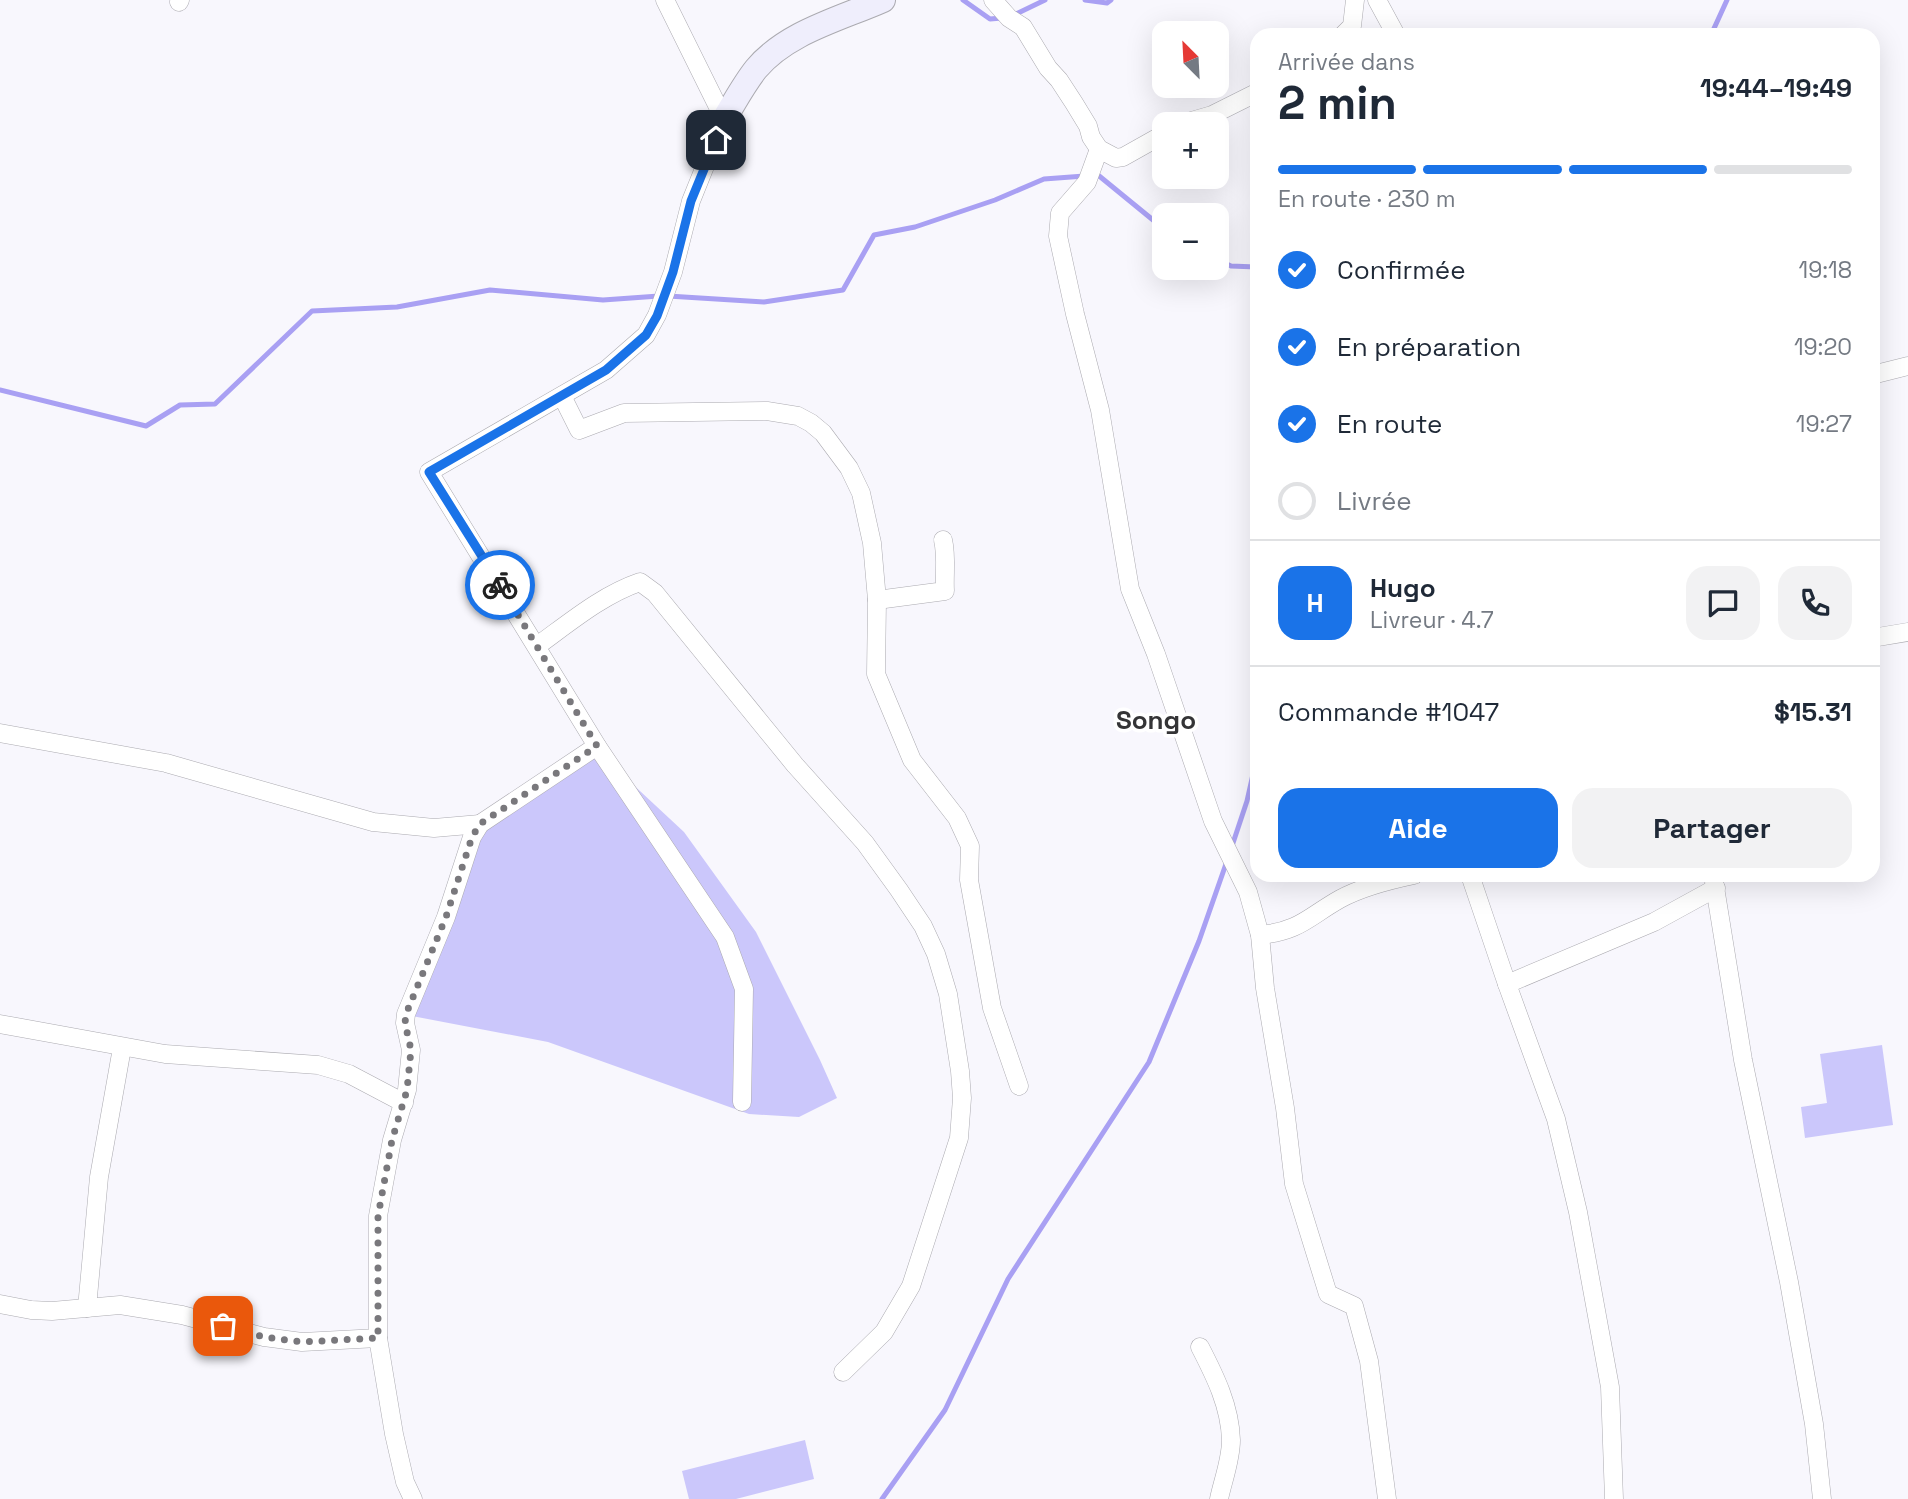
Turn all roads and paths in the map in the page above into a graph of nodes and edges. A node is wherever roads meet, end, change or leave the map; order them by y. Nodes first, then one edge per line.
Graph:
1 (665, 0) edge
2 (883, 0) edge
3 (993, 0) edge
4 (1355, 0) edge
5 (1377, 0) edge
6 (1350, 28) edge
7 (1392, 28) edge
8 (1250, 96) edge
9 (1218, 112) edge
10 (724, 119) junction
11 (1152, 141) edge
12 (1097, 155) junction
13 (1908, 366) edge
14 (1880, 373) edge
15 (562, 396) junction
16 (943, 540) dead end
17 (877, 600) junction
18 (1908, 632) edge
19 (1880, 637) edge
20 (537, 646) junction
21 (0, 733) edge
22 (597, 746) junction
23 (480, 824) junction
24 (1388, 882) edge
25 (1472, 882) edge
26 (1714, 882) edge
27 (1715, 882) edge
28 (1260, 935) junction
29 (1507, 984) junction
30 (1, 1028) edge
31 (122, 1048) junction
32 (1018, 1086) dead end
33 (743, 1102) dead end
34 (404, 1103) junction
35 (0, 1304) edge
36 (87, 1308) junction
37 (378, 1338) junction
38 (1200, 1347) dead end
39 (843, 1371) dead end
40 (413, 1499) edge
41 (1219, 1499) edge
42 (1387, 1499) edge
43 (1614, 1499) edge
44 (1822, 1499) edge

1 - 10 street
2 - 10 street
3 - 12 street
4 - 6 street
5 - 7 street
8 - 9 street
10 - 15 street
11 - 12 street
12 - 28 street
13 - 14 street
15 - 17 street
15 - 20 street
16 - 17 street
17 - 32 street
18 - 19 street
20 - 22 street
20 - 39 street
21 - 23 street
22 - 23 street
22 - 33 street
23 - 34 street
24 - 28 street
25 - 29 street
26 - 29 street
27 - 44 street
28 - 42 street
29 - 43 street
30 - 31 street
31 - 34 street
31 - 36 street
34 - 37 street
35 - 36 street
36 - 37 street
37 - 40 street
38 - 41 street

